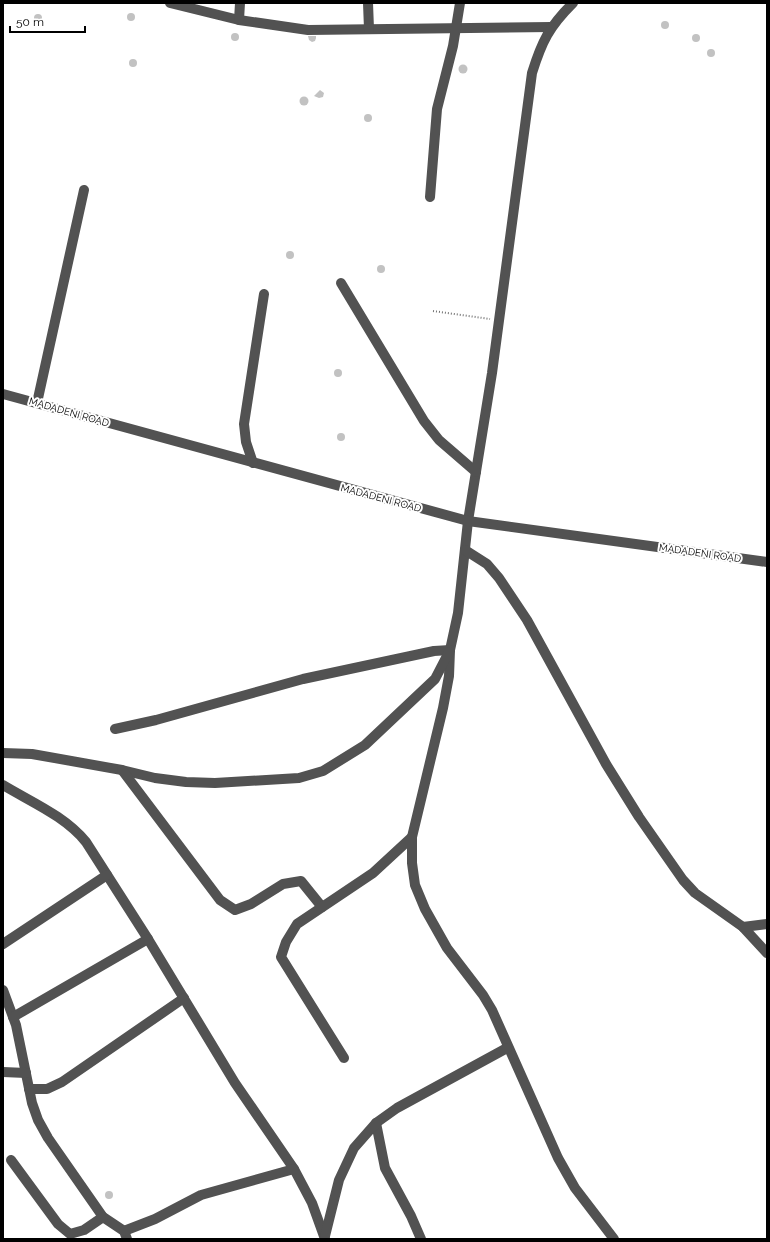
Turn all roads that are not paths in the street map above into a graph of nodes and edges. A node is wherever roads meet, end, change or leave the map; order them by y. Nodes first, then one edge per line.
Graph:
1 (170, 3) edge
2 (240, 3) edge
3 (368, 3) edge
4 (460, 3) edge
5 (573, 3) edge
6 (240, 20) junction
7 (456, 27) junction
8 (551, 27) junction
9 (369, 29) junction
10 (84, 190) dead end
11 (430, 197) dead end
12 (341, 283) dead end
13 (264, 294) dead end
14 (3, 394) edge
15 (37, 403) junction
16 (253, 463) junction
17 (476, 472) junction
18 (468, 521) junction
19 (465, 550) junction
20 (767, 562) edge
21 (450, 650) junction
22 (115, 729) dead end
23 (3, 753) edge
24 (122, 770) junction
25 (3, 785) edge
26 (412, 837) junction
27 (108, 875) junction
28 (322, 907) junction
29 (767, 924) edge
30 (743, 927) junction
31 (148, 939) junction
32 (3, 944) edge
33 (767, 952) edge
34 (3, 990) edge
35 (184, 998) junction
36 (13, 1017) junction
37 (507, 1048) junction
38 (344, 1058) dead end
39 (3, 1072) edge
40 (26, 1073) junction
41 (30, 1089) junction
42 (376, 1123) junction
43 (11, 1160) dead end
44 (294, 1169) junction
45 (104, 1217) junction
46 (125, 1235) edge
47 (325, 1238) edge
48 (421, 1239) edge
49 (614, 1239) edge

1 - 6 street
2 - 6 street
3 - 9 street
4 - 7 street
5 - 8 street
6 - 9 street
7 - 8 street
7 - 9 street
7 - 11 street
8 - 17 street
10 - 15 street
12 - 17 street
13 - 16 street
14 - 15 street, MADADENI ROAD
15 - 16 street, MADADENI ROAD
16 - 18 street, MADADENI ROAD
17 - 18 street
18 - 19 street
18 - 20 street, MADADENI ROAD
19 - 21 street
19 - 30 street
21 - 22 street
21 - 24 street
21 - 26 street
23 - 24 street
24 - 28 street
25 - 27 street
26 - 28 street
26 - 37 street
27 - 31 street
27 - 32 street
28 - 38 street
29 - 30 street
30 - 33 street
31 - 35 street
31 - 36 street
34 - 36 street
35 - 41 street
35 - 44 street
36 - 40 street
37 - 42 street
37 - 49 street
39 - 40 street
40 - 41 street
41 - 45 street
42 - 47 street
42 - 48 street
43 - 45 street
44 - 46 street
44 - 47 street
45 - 46 street

